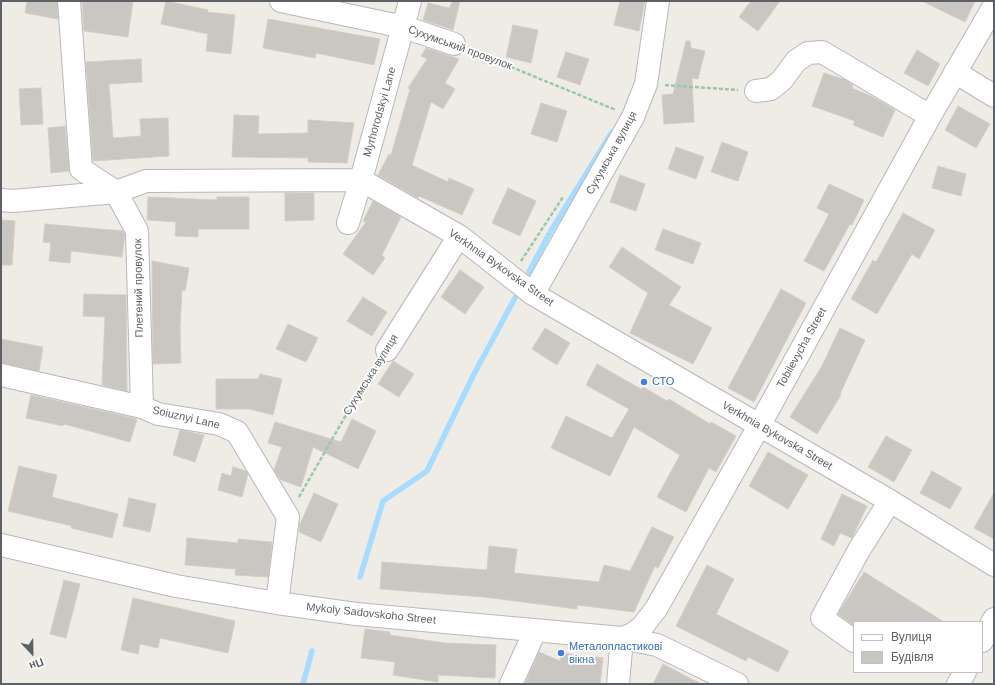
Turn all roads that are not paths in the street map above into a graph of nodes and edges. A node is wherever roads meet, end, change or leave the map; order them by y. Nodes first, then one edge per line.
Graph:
1 (69, 1) edge
2 (281, 1) edge
3 (410, 1) edge
4 (658, 1) edge
5 (994, 6) edge
6 (404, 27) junction
7 (454, 44) road end
8 (955, 72) junction
9 (756, 91) road end
10 (994, 96) edge
11 (930, 116) junction
12 (361, 180) junction
13 (116, 192) junction
14 (1, 200) edge
15 (348, 222) dead end
16 (459, 236) junction
17 (533, 294) junction
18 (387, 350) road end
19 (1, 375) edge
20 (142, 407) junction
21 (760, 426) junction
22 (890, 501) junction
23 (1, 545) edge
24 (994, 564) edge
25 (277, 603) junction
26 (994, 619) edge
27 (535, 631) junction
28 (622, 638) junction
29 (983, 639) edge
30 (853, 640) edge
31 (964, 673) edge
32 (511, 684) edge
33 (618, 684) edge
34 (736, 684) edge
35 (958, 684) edge

1 - 13 street, Плетений провулок
2 - 6 street, Сухумський провулок
3 - 6 street, Myrhorodskyi Lane
4 - 17 street, Сухумська вулиця
5 - 8 street, Tobilevycha Street
6 - 7 street, Сухумський провулок
6 - 12 street, Myrhorodskyi Lane
8 - 10 street
8 - 11 street, Tobilevycha Street
9 - 11 street
11 - 21 street, Tobilevycha Street
12 - 13 street
12 - 15 street, Myrhorodskyi Lane
12 - 16 street, Verkhnia Bykovska Street
13 - 14 street
13 - 20 street, Плетений провулок
16 - 17 street, Verkhnia Bykovska Street
16 - 18 street, Сухумська вулиця
17 - 21 street, Verkhnia Bykovska Street
19 - 20 street, Soiuznyi Lane
20 - 25 street, Soiuznyi Lane
21 - 22 street, Verkhnia Bykovska Street
21 - 28 street, Tobilevycha Street
22 - 24 street, Verkhnia Bykovska Street
22 - 30 street
23 - 25 street, Mykoly Sadovskoho Street
25 - 27 street, Mykoly Sadovskoho Street
26 - 29 street
27 - 28 street, Mykoly Sadovskoho Street
27 - 32 street
28 - 33 street
28 - 34 street, Mykoly Sadovskoho Street
31 - 35 street

